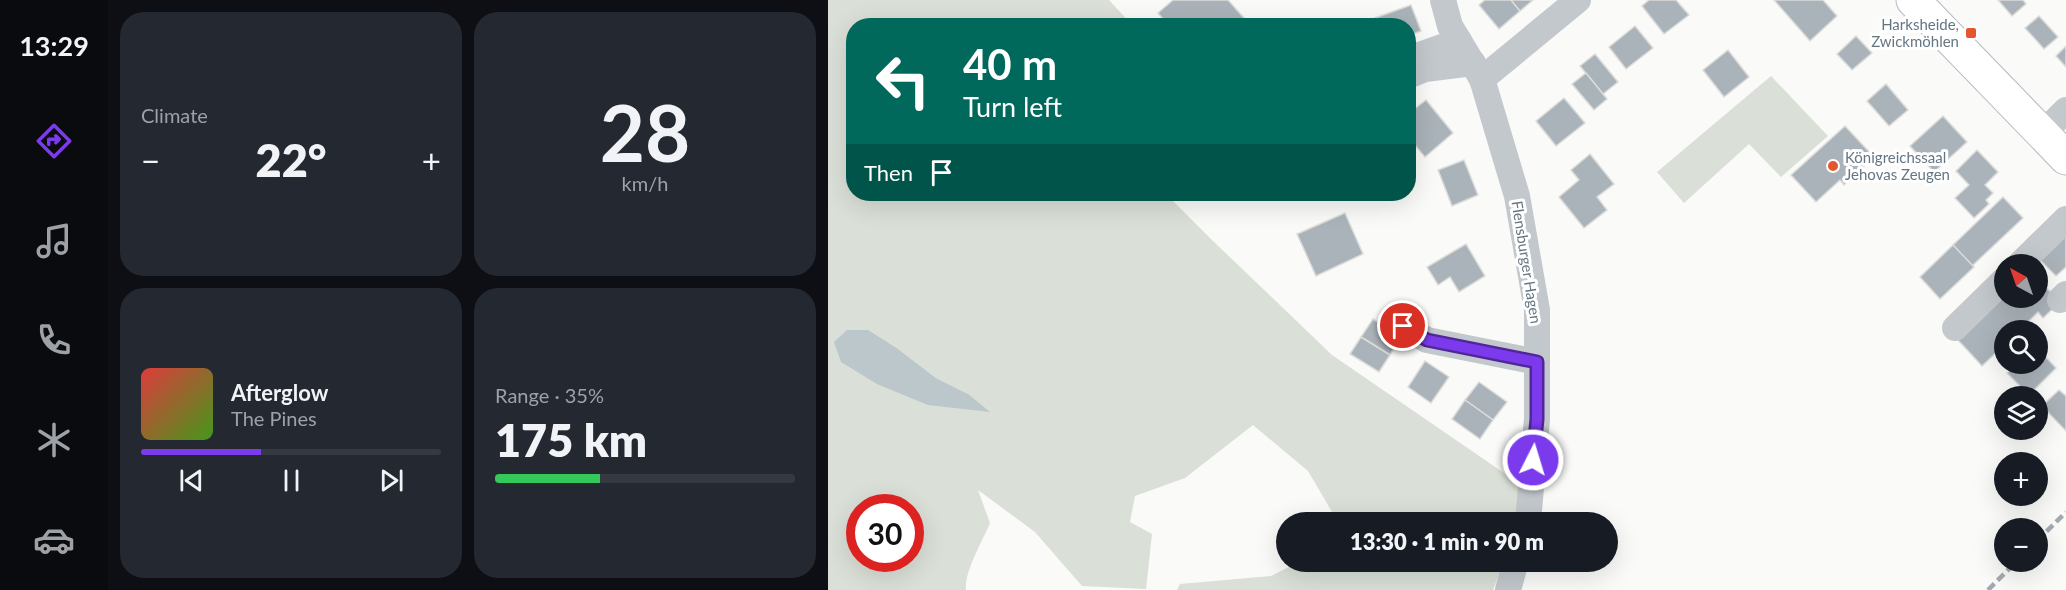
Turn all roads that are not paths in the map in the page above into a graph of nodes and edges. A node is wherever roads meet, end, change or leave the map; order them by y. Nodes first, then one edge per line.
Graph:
1 (1443, 0) edge
2 (1578, 0) edge
3 (1913, 0) edge
4 (1459, 41) junction
5 (1416, 56) edge
6 (1478, 71) junction
7 (1416, 73) edge
8 (2066, 110) edge
9 (2042, 134) junction
10 (2066, 158) edge
11 (2066, 219) edge
12 (2030, 254) edge
13 (1994, 290) edge
14 (1403, 326) dead end
15 (1955, 328) dead end
16 (1537, 362) junction
17 (1529, 512) edge
18 (1513, 572) edge
19 (1508, 590) edge

1 - 4 street, Flensburger Hagen
2 - 6 street
3 - 9 main road
4 - 5 street
4 - 6 street, Flensburger Hagen
6 - 7 street
6 - 16 street, Flensburger Hagen
8 - 9 street
9 - 10 main road
11 - 12 street
13 - 15 street
14 - 16 street
16 - 17 street, Flensburger Hagen
18 - 19 street

